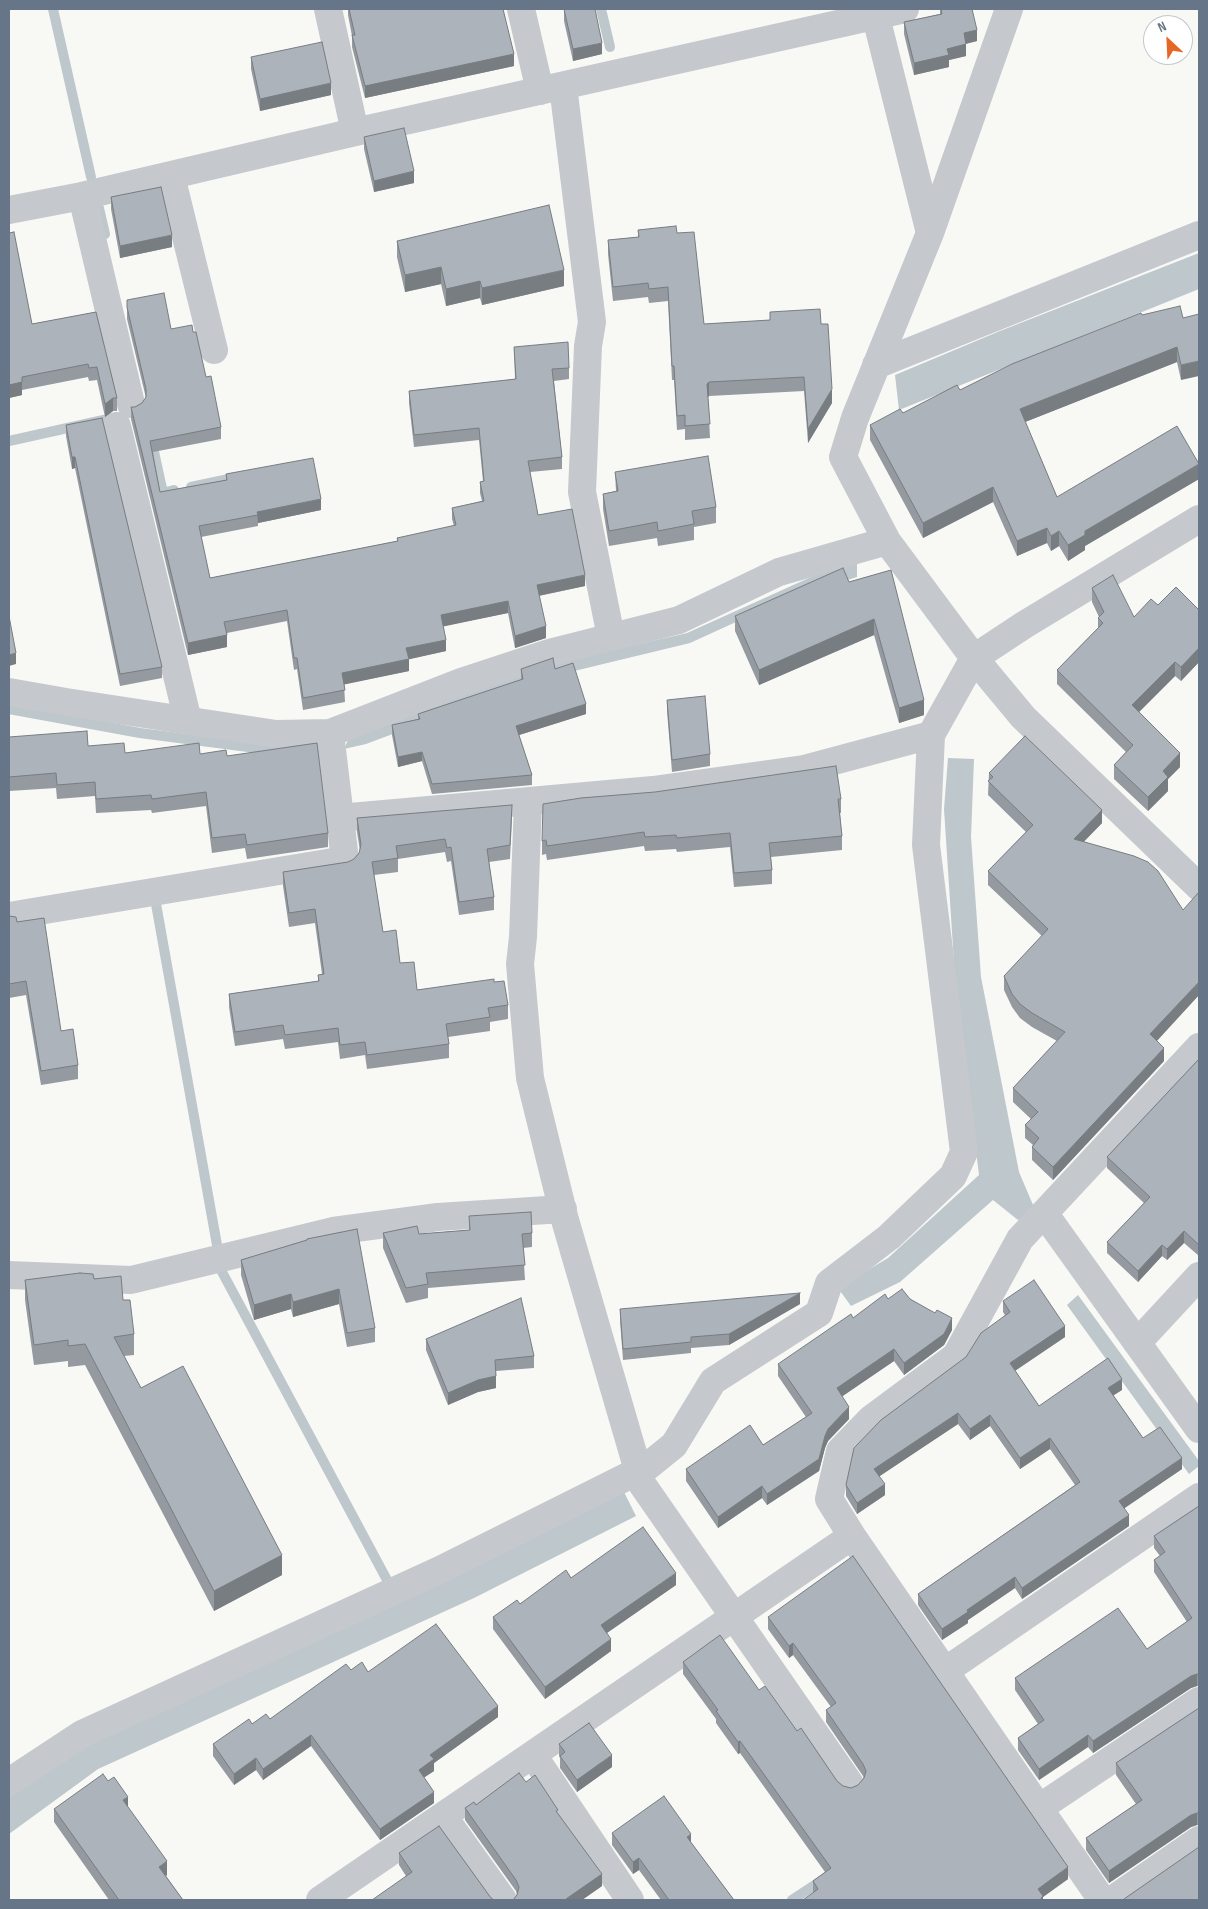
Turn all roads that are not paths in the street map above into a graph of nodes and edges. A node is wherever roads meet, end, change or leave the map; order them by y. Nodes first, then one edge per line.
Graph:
1 (328, 9) edge
2 (521, 9) edge
3 (905, 9) edge
4 (1009, 9) edge
5 (874, 12) edge
6 (552, 89) junction
7 (356, 132) junction
8 (171, 176) junction
9 (82, 196) junction
10 (9, 210) edge
11 (930, 233) junction
12 (1199, 235) edge
13 (214, 350) dead end
14 (876, 364) junction
15 (1199, 519) edge
16 (887, 541) junction
17 (611, 637) junction
18 (974, 658) junction
19 (9, 692) edge
20 (188, 721) junction
21 (330, 733) junction
22 (931, 735) junction
23 (528, 802) junction
24 (339, 818) junction
25 (1199, 887) edge
26 (9, 916) edge
27 (1199, 1047) edge
28 (562, 1209) junction
29 (1044, 1213) junction
30 (9, 1275) edge
31 (1199, 1276) edge
32 (1137, 1343) junction
33 (1199, 1429) edge
34 (638, 1471) junction
35 (1199, 1497) edge
36 (852, 1536) junction
37 (734, 1617) junction
38 (945, 1671) junction
39 (1199, 1701) edge
40 (533, 1754) junction
41 (9, 1782) edge
42 (850, 1784) dead end
43 (1039, 1808) junction
44 (443, 1816) junction
45 (1199, 1840) edge
46 (320, 1900) edge
47 (503, 1900) edge
48 (630, 1900) edge
49 (1102, 1900) edge
50 (1112, 1900) edge

1 - 7 street
2 - 6 street
3 - 5 street
4 - 11 street
5 - 6 street
5 - 11 street
6 - 7 street
6 - 17 street
7 - 8 street
8 - 9 street
8 - 13 street
9 - 10 street
9 - 20 street
11 - 14 street
12 - 14 street
14 - 16 street
15 - 18 street
16 - 17 street
16 - 18 street
17 - 21 street
18 - 22 street
18 - 25 street
19 - 20 street
20 - 21 street
21 - 24 street
22 - 23 street
22 - 34 street
23 - 24 street
23 - 28 street
24 - 26 street
27 - 29 street
28 - 30 street
28 - 34 street
29 - 32 street
29 - 36 street
31 - 32 street
32 - 33 street
34 - 37 street
34 - 41 street
35 - 38 street
36 - 37 street
36 - 38 street
37 - 40 street
37 - 42 street
38 - 43 street
39 - 43 street
40 - 44 street
40 - 48 street
43 - 49 street
44 - 46 street
44 - 47 street
45 - 50 street

